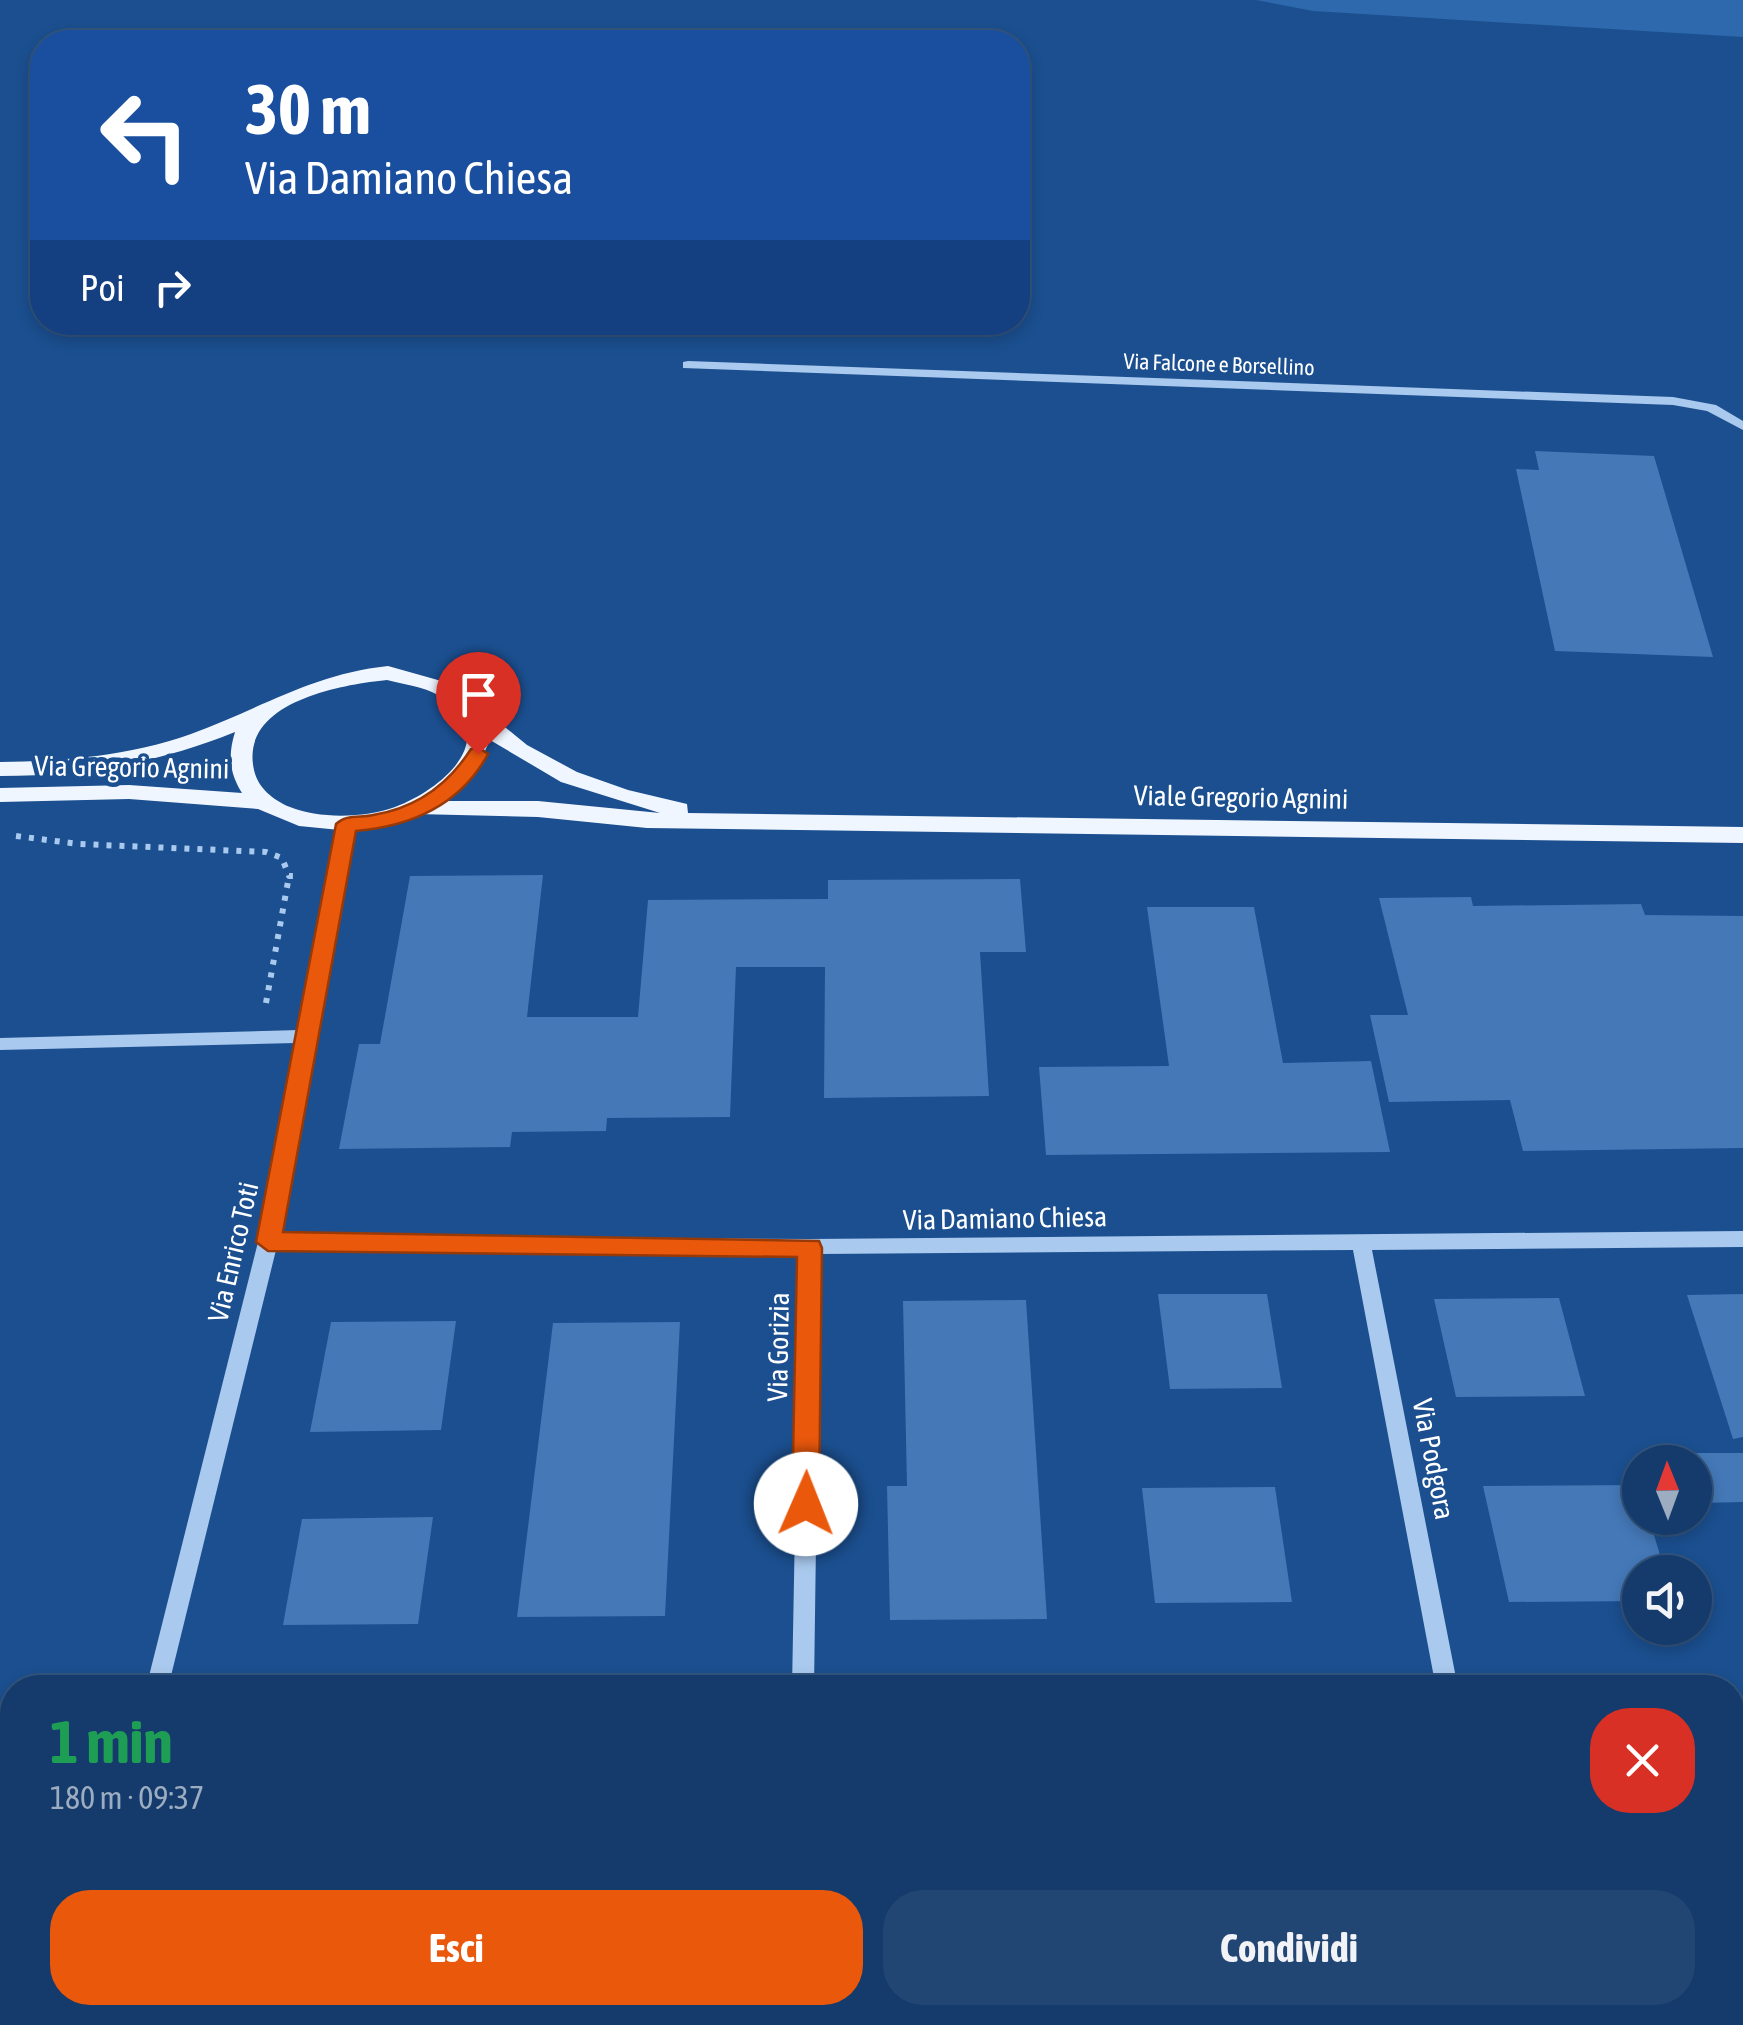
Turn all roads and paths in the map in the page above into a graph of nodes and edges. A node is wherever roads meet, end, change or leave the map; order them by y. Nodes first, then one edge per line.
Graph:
1 (688, 365) dead end
2 (1743, 426) edge
3 (276, 704) junction
4 (474, 714) junction
5 (0, 769) edge
6 (0, 796) edge
7 (262, 802) junction
8 (421, 808) junction
9 (738, 820) junction
10 (346, 824) junction
11 (0, 834) edge
12 (1743, 834) edge
13 (336, 875) junction
14 (289, 876) junction
15 (310, 1036) junction
16 (260, 1037) junction
17 (0, 1044) edge
18 (1743, 1239) edge
19 (268, 1242) junction
20 (1362, 1242) junction
21 (810, 1248) junction
22 (160, 1675) edge
23 (803, 1675) edge
24 (1445, 1675) edge

1 - 2 street, Via Falcone e Borsellino
3 - 4 main road
3 - 5 main road, Via Gregorio Agnini
3 - 7 main road
4 - 8 main road
4 - 9 main road, Viale Gregorio Agnini
6 - 7 main road, Via Gregorio Agnini
7 - 10 main road
8 - 9 main road, Viale Gregorio Agnini
8 - 10 main road
9 - 12 main road, Viale Gregorio Agnini
10 - 13 street, Via Enrico Toti
11 - 14 path
13 - 14 path
13 - 15 street, Via Enrico Toti
14 - 16 path
15 - 16 street
15 - 19 street, Via Enrico Toti
16 - 17 street
18 - 20 street, Via Damiano Chiesa
19 - 21 street, Via Damiano Chiesa
19 - 22 street, Via Enrico Toti
20 - 21 street, Via Damiano Chiesa
20 - 24 street, Via Podgora
21 - 23 street, Via Gorizia

